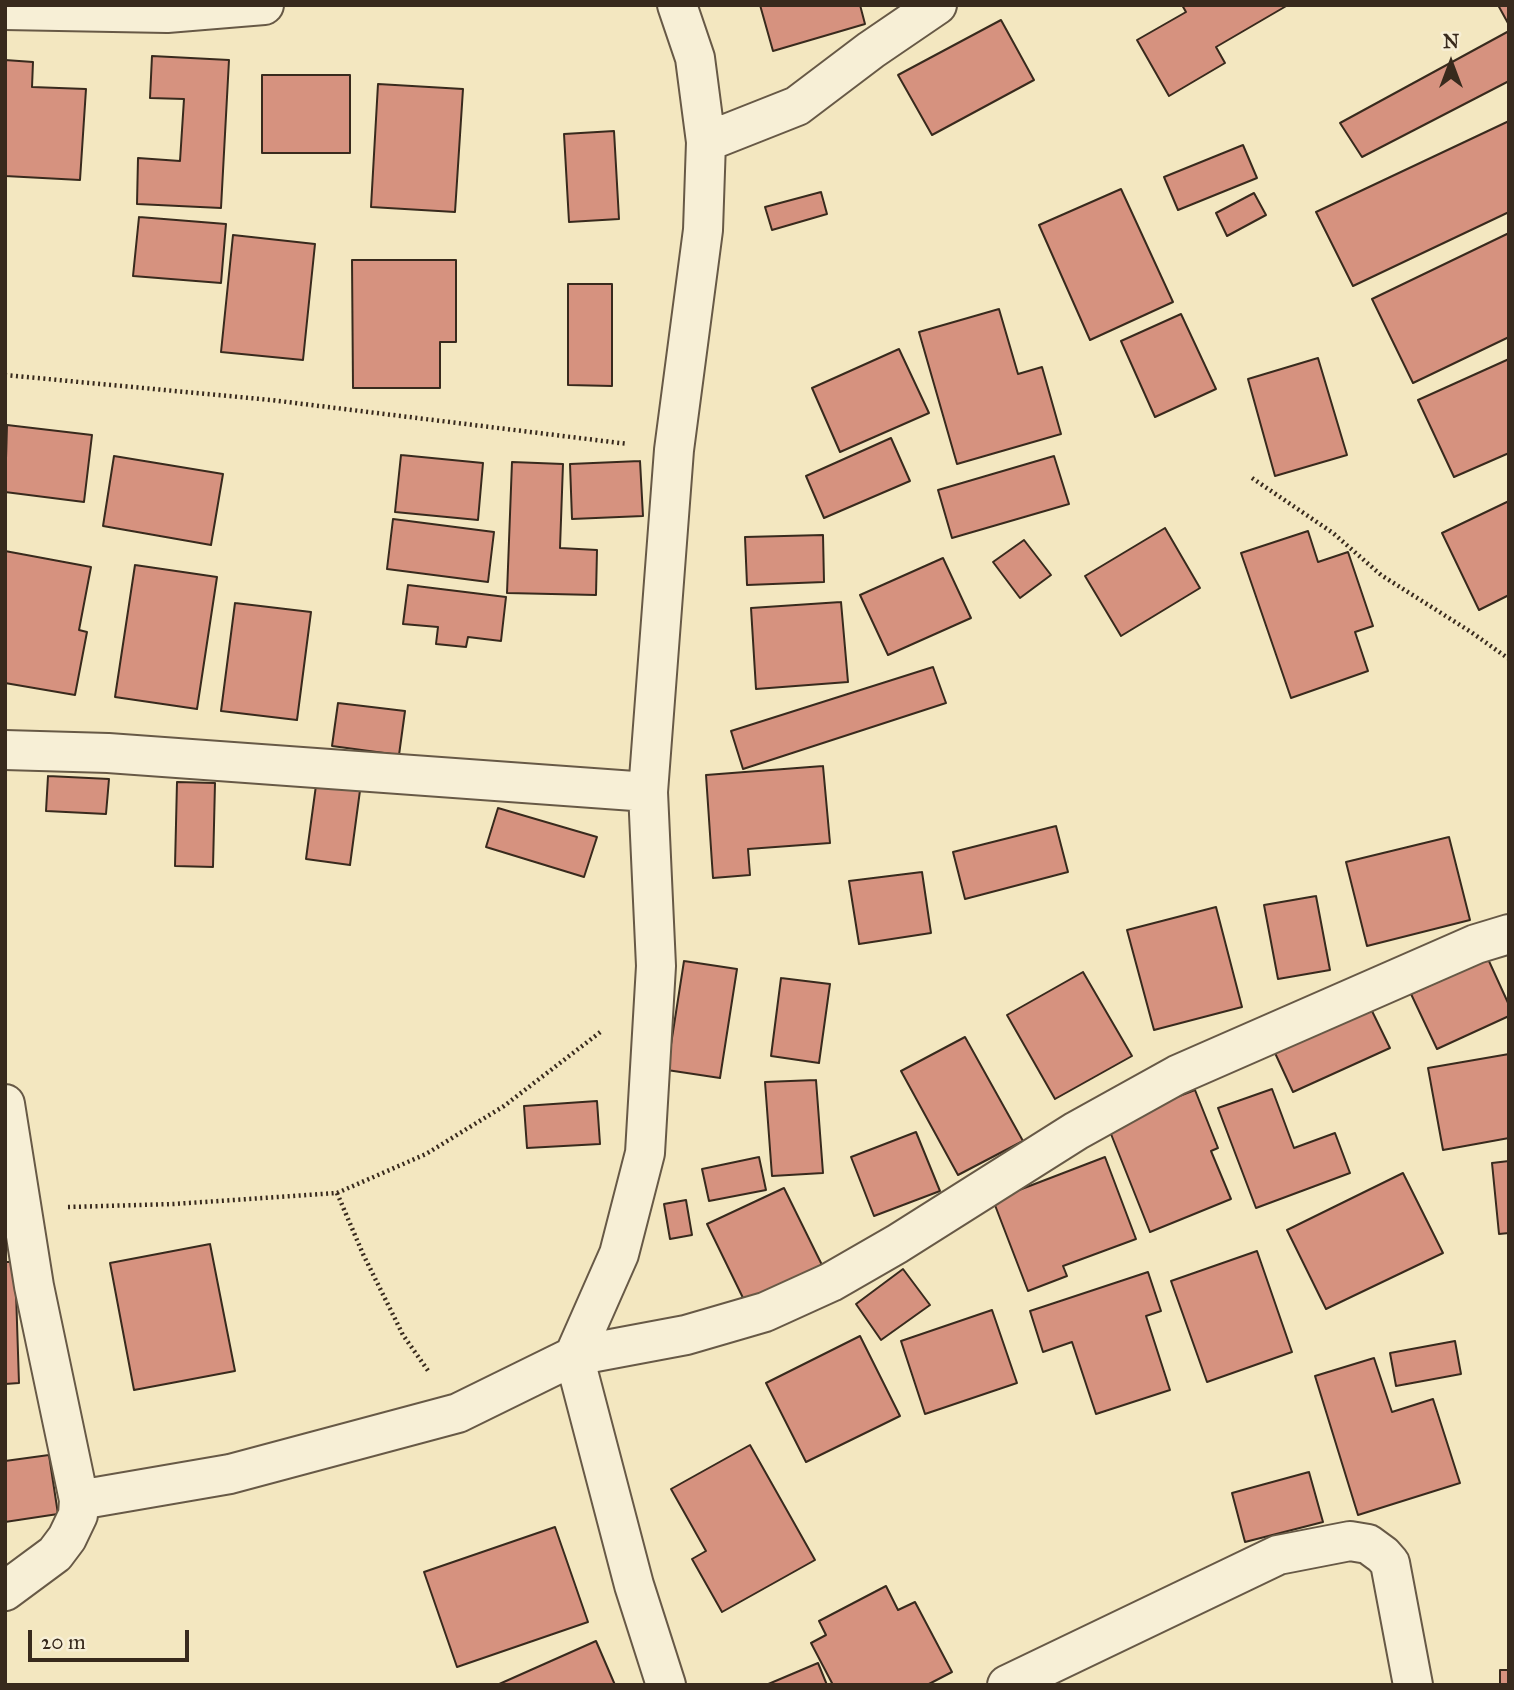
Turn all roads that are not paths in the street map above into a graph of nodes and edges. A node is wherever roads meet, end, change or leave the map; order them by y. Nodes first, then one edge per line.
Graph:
1 (264, 5) edge
2 (677, 5) edge
3 (937, 5) edge
4 (5, 10) edge
5 (706, 142) junction
6 (5, 750) edge
7 (648, 792) junction
8 (1509, 934) edge
9 (5, 1104) edge
10 (574, 1356) junction
11 (79, 1500) junction
12 (5, 1591) edge
13 (666, 1685) edge
14 (1007, 1685) edge
15 (1413, 1685) edge

1 - 4 street
2 - 5 street
3 - 5 street
5 - 7 street
6 - 7 street
7 - 10 street
8 - 10 street
9 - 11 street
10 - 11 street
10 - 13 street
11 - 12 street
14 - 15 street

